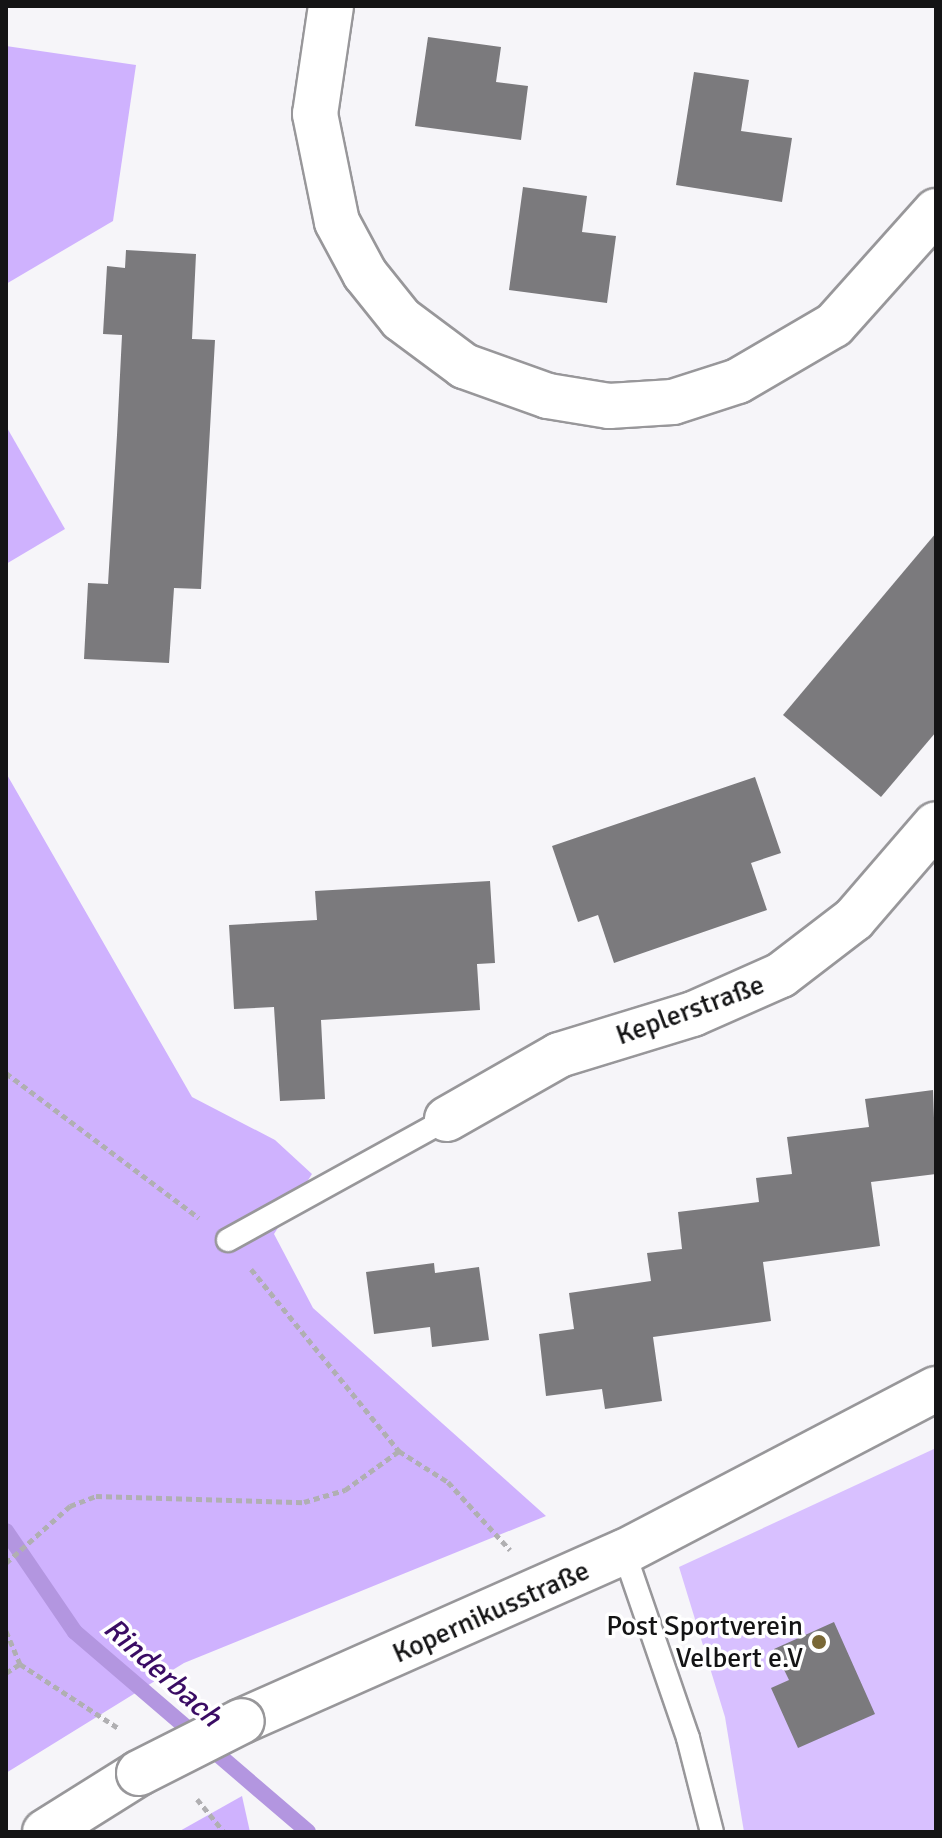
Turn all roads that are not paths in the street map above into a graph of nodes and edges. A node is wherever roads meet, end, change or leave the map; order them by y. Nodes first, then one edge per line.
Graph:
1 (331, 6) edge
2 (936, 211) edge
3 (936, 824) edge
4 (447, 1119) joint
5 (228, 1240) dead end
6 (936, 1389) edge
7 (624, 1552) junction
8 (45, 1832) edge
9 (712, 1832) edge

1 - 2 street
3 - 4 street, Keplerstraße
4 - 5 lane
6 - 7 street, Kopernikusstraße
7 - 8 street, Kopernikusstraße, bridge
7 - 9 lane

